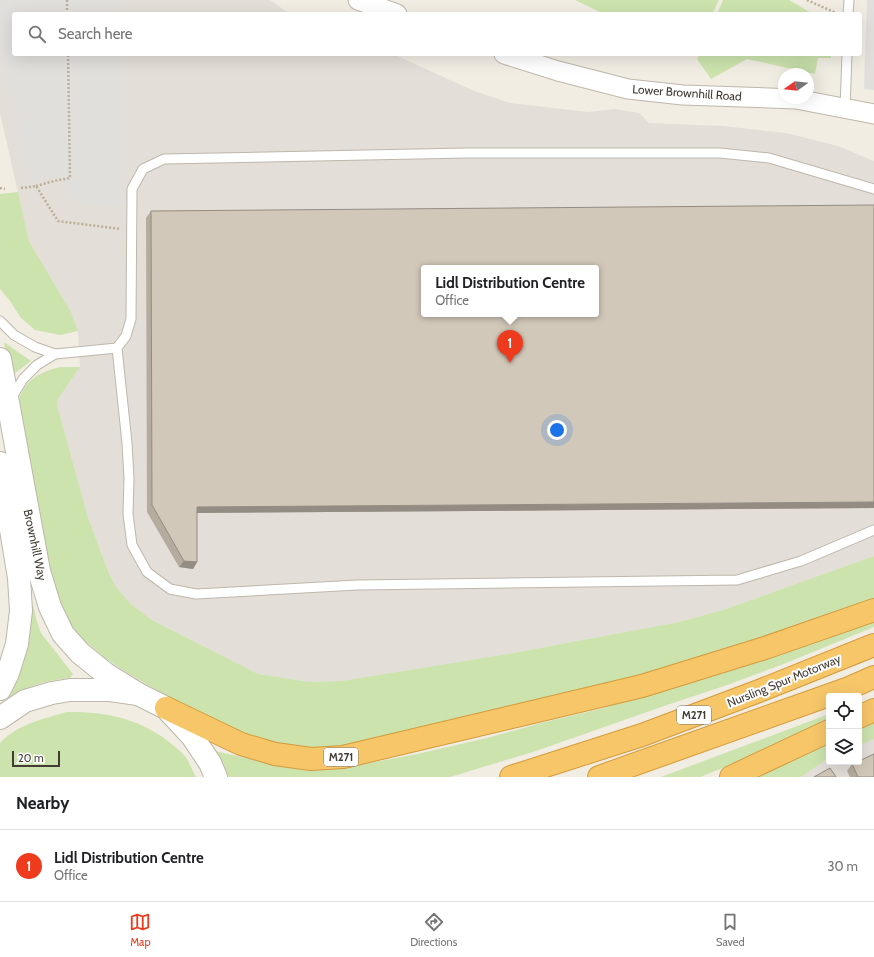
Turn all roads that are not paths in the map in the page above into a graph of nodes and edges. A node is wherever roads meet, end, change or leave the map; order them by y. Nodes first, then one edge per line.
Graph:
1 (358, 0) edge
2 (849, 0) edge
3 (391, 12) edge
4 (848, 12) edge
5 (510, 56) edge
6 (847, 56) edge
7 (845, 109) junction
8 (874, 114) edge
9 (874, 189) edge
10 (0, 321) edge
11 (117, 348) junction
12 (55, 354) junction
13 (0, 359) edge
14 (8, 404) junction
15 (0, 463) edge
16 (874, 530) edge
17 (874, 610) edge
18 (874, 645) edge
19 (874, 677) edge
20 (0, 689) edge
21 (138, 694) junction
22 (166, 708) junction
23 (874, 710) edge
24 (862, 716) edge
25 (0, 718) edge
26 (826, 732) edge
27 (216, 777) edge
28 (511, 777) edge
29 (599, 777) edge
30 (731, 777) edge

1 - 3 street
2 - 4 lane
5 - 7 street, Lower Brownhill Road
6 - 7 lane
7 - 8 street, Lower Brownhill Road
9 - 11 lane
10 - 12 lane
11 - 12 lane
11 - 16 lane
12 - 14 lane
13 - 14 street, Brownhill Way
14 - 21 street, Brownhill Way
15 - 20 street, Brownhill Way
17 - 22 highway, M271
18 - 28 highway, Nursling Spur Motorway / M271
19 - 29 highway, M271
21 - 22 street
21 - 25 street
22 - 27 street
23 - 24 highway
26 - 30 highway

